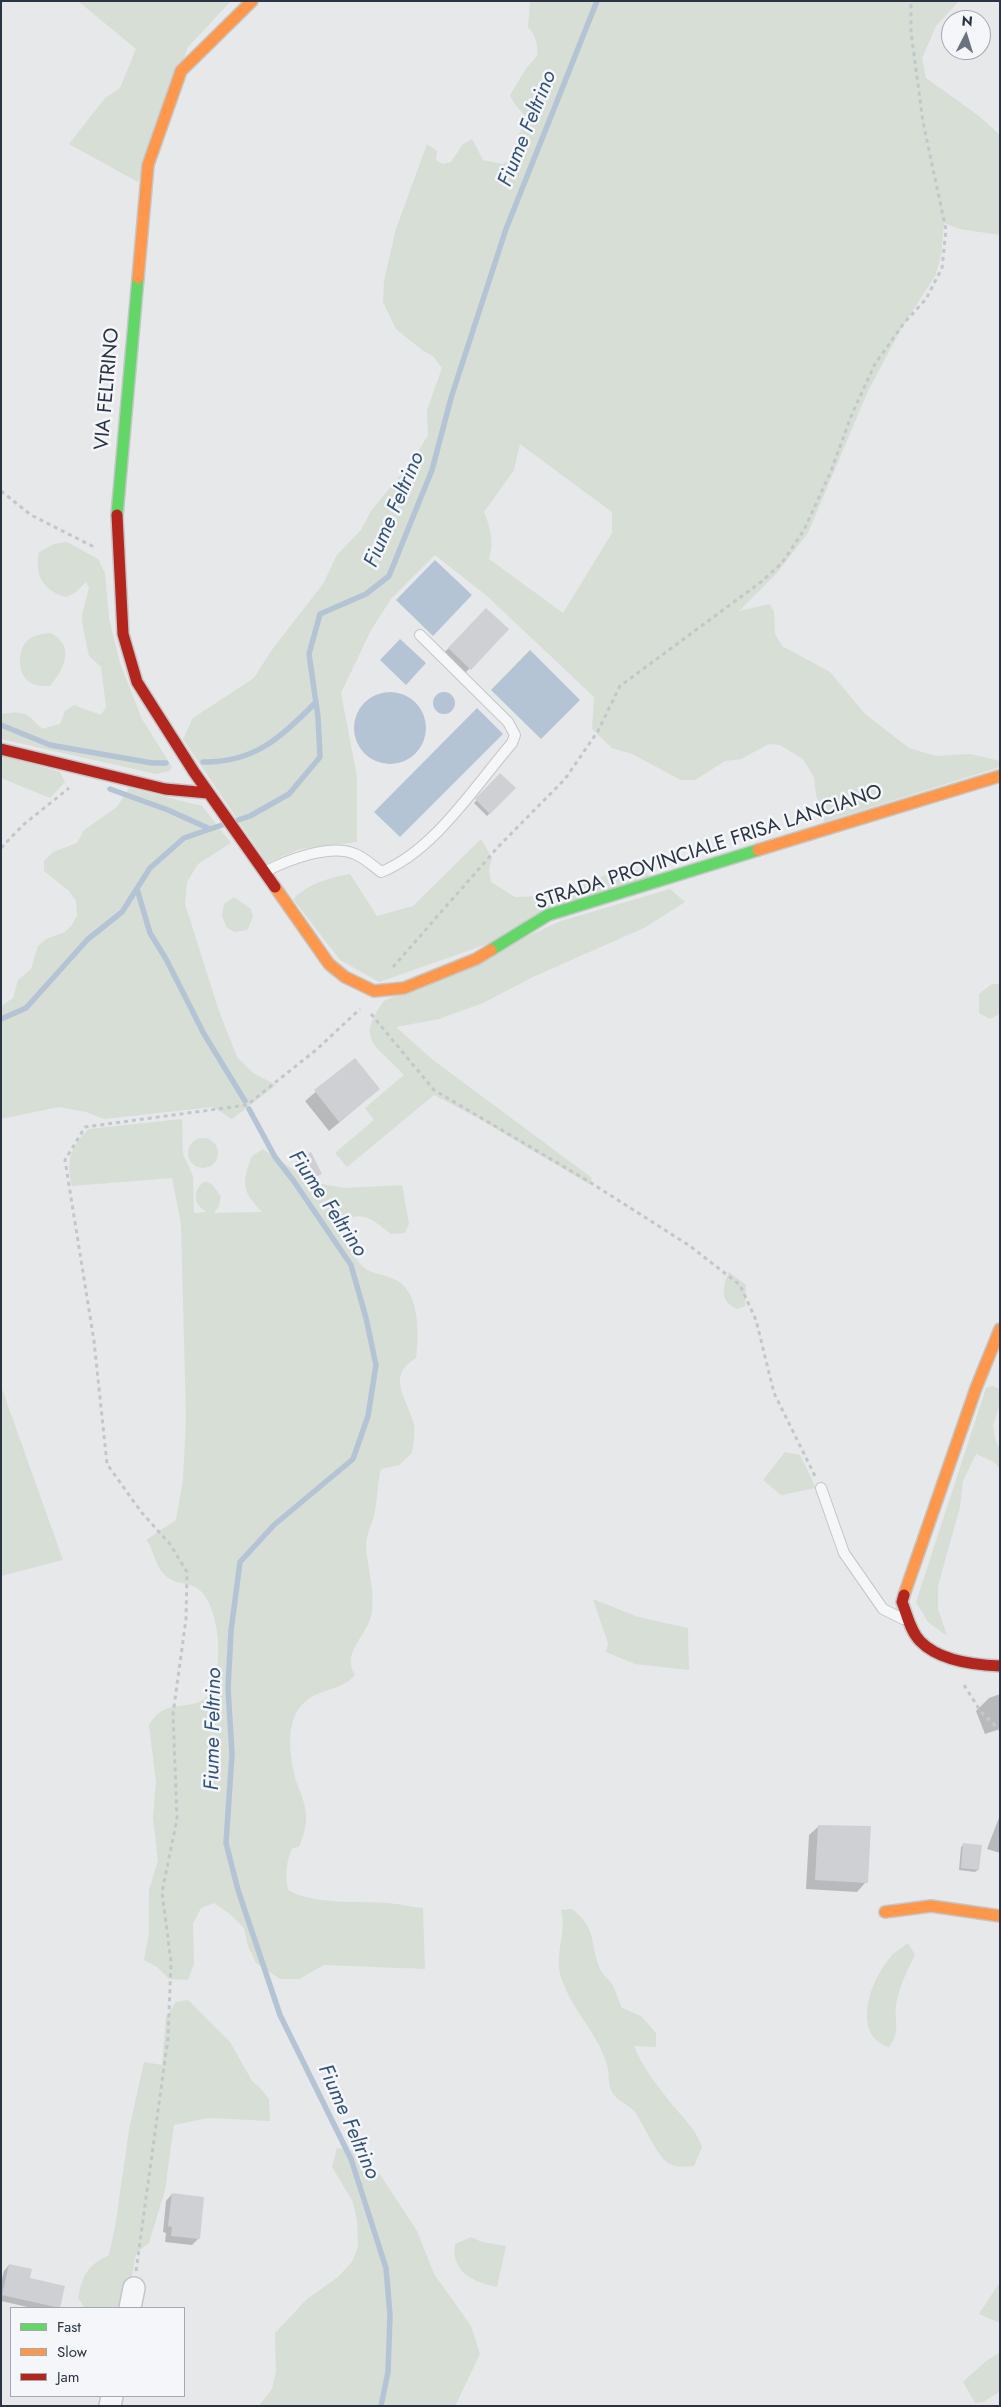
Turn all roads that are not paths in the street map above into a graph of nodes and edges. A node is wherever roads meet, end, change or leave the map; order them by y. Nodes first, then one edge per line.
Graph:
1 (252, 1) edge
2 (420, 636) dead end
3 (1, 749) edge
4 (1000, 776) edge
5 (208, 793) junction
6 (263, 873) junction
7 (1000, 1329) edge
8 (821, 1488) road end
9 (911, 1623) junction
10 (1000, 1666) edge
11 (885, 1912) dead end
12 (1000, 1916) edge

1 - 5 street, VIA FELTRINO
2 - 6 lane
3 - 5 street
4 - 6 street, STRADA PROVINCIALE FRISA LANCIANO
5 - 6 street
7 - 9 street
8 - 9 lane
9 - 10 street
11 - 12 street

